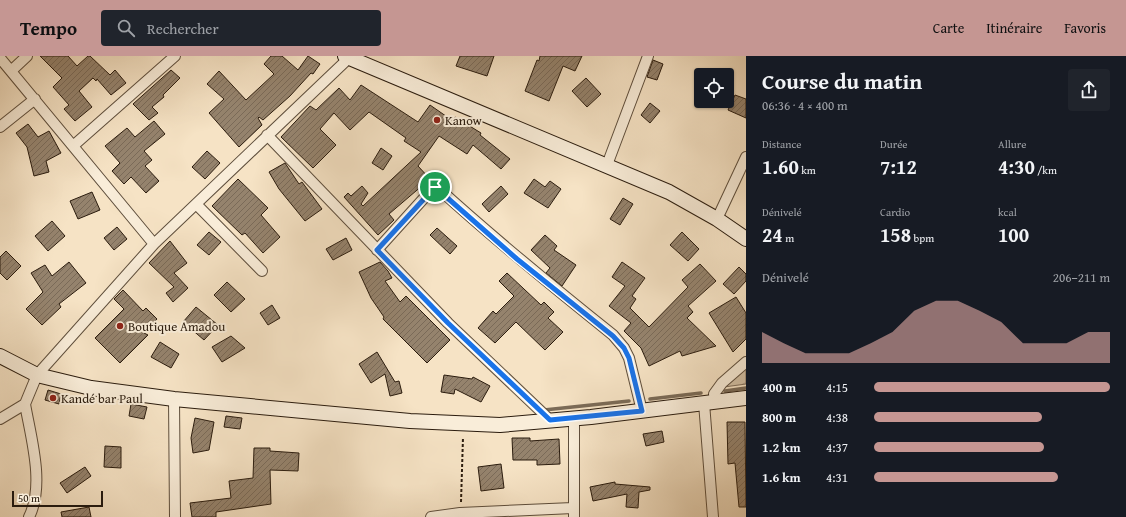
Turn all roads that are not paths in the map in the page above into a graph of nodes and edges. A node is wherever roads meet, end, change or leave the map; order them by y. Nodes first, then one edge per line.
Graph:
1 (27, 56) edge
2 (175, 56) edge
3 (648, 56) edge
4 (347, 57) edge
5 (0, 58) edge
6 (11, 71) junction
7 (35, 99) junction
8 (0, 127) edge
9 (267, 135) junction
10 (73, 146) junction
11 (746, 157) edge
12 (607, 165) junction
13 (197, 205) junction
14 (717, 219) junction
15 (746, 239) edge
16 (154, 244) junction
17 (377, 250) junction
18 (262, 271) dead end
19 (0, 356) edge
20 (746, 362) edge
21 (37, 375) junction
22 (746, 398) edge
23 (174, 399) junction
24 (709, 403) junction
25 (25, 404) junction
26 (642, 411) junction
27 (574, 418) junction
28 (0, 419) edge
29 (550, 420) junction
30 (573, 512) edge
31 (460, 515) edge
32 (29, 517) edge
33 (175, 517) edge
34 (431, 517) edge
35 (713, 517) edge

1 - 6 street
2 - 10 street
3 - 12 street
4 - 9 street
4 - 12 street
5 - 6 street
6 - 7 street
7 - 8 street
7 - 10 street
9 - 13 street
9 - 17 street
10 - 16 street
11 - 14 street
12 - 14 street
13 - 16 street
13 - 18 street
14 - 15 street
16 - 21 street
17 - 26 street
17 - 29 street
19 - 21 street
20 - 24 street
21 - 23 street
21 - 25 street
22 - 24 street
23 - 29 street
23 - 33 street
24 - 26 street
24 - 35 street
25 - 28 street
25 - 32 street
26 - 27 street
27 - 29 street
27 - 30 street
30 - 31 street
31 - 34 street

